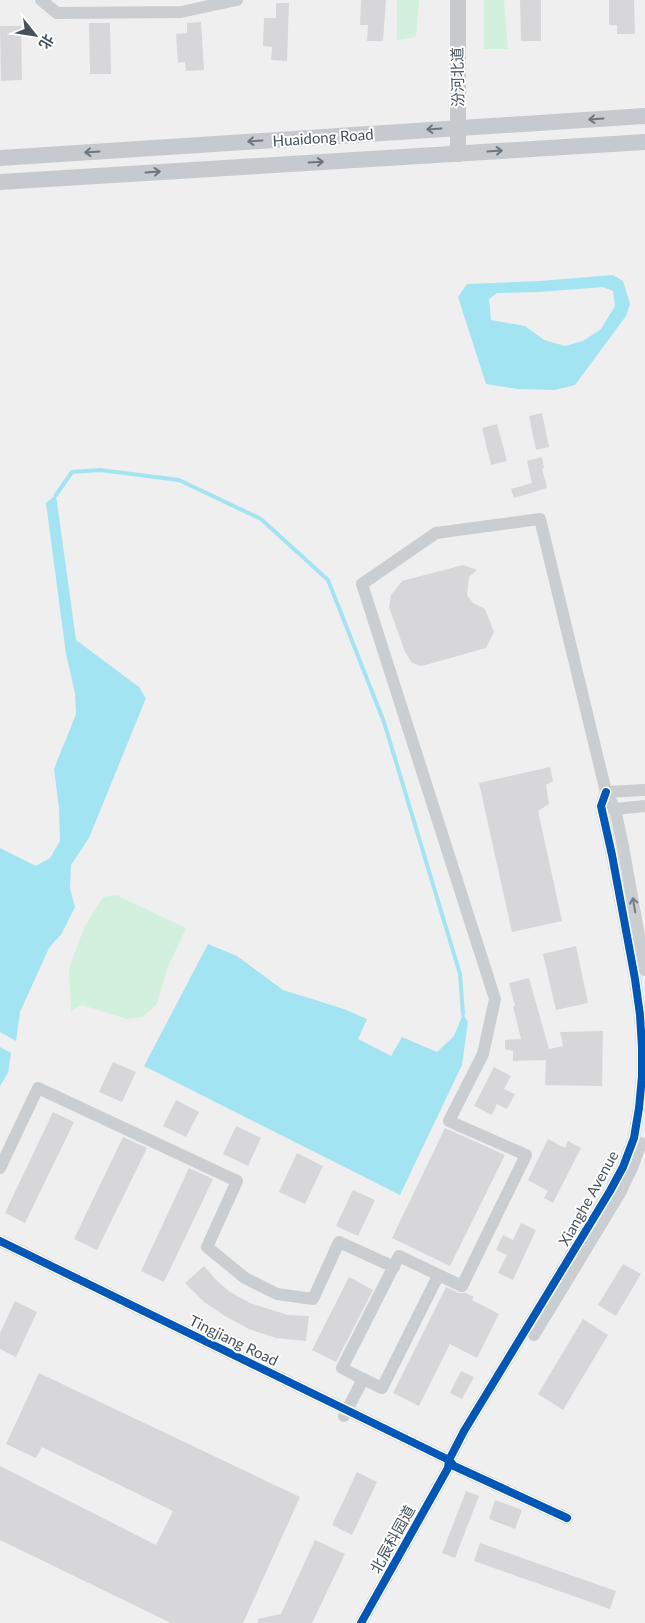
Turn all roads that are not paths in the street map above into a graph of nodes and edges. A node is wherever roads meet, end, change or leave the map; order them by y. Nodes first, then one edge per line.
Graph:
1 (41, 0) edge
2 (237, 0) edge
3 (458, 0) edge
4 (645, 116) edge
5 (458, 128) junction
6 (645, 142) edge
7 (458, 154) junction
8 (0, 158) edge
9 (0, 182) edge
10 (645, 790) edge
11 (606, 792) junction
12 (602, 806) junction
13 (645, 806) edge
14 (615, 809) junction
15 (645, 970) edge
16 (645, 1123) edge
17 (0, 1168) edge
18 (0, 1241) edge
19 (0, 1249) edge
20 (394, 1267) junction
21 (438, 1276) junction
22 (363, 1379) junction
23 (345, 1413) junction
24 (450, 1465) junction
25 (567, 1518) dead end
26 (361, 1623) edge

1 - 2 street
3 - 5 main road, 汾河北道
4 -> 5 main road, Huaidong Road
5 - 7 main road, 汾河北道
5 -> 8 main road, Huaidong Road
7 -> 6 main road, Huaidong Road
9 -> 7 main road, Huaidong Road
10 - 11 street
11 - 12 street, Xianghe Avenue
11 - 14 street
11 - 21 street
12 - 14 street
12 - 24 street, Xianghe Avenue
13 - 14 street
15 -> 14 street
16 - 24 street, Xianghe Avenue
17 - 20 street
18 - 23 street, Tingjiang Road
19 - 23 street, Tingjiang Road
20 - 21 street
20 - 22 street
21 - 22 street
22 - 23 street
23 - 24 street, Tingjiang Road
24 - 25 street, Tingjiang Road
24 - 26 street, 北辰科园道

